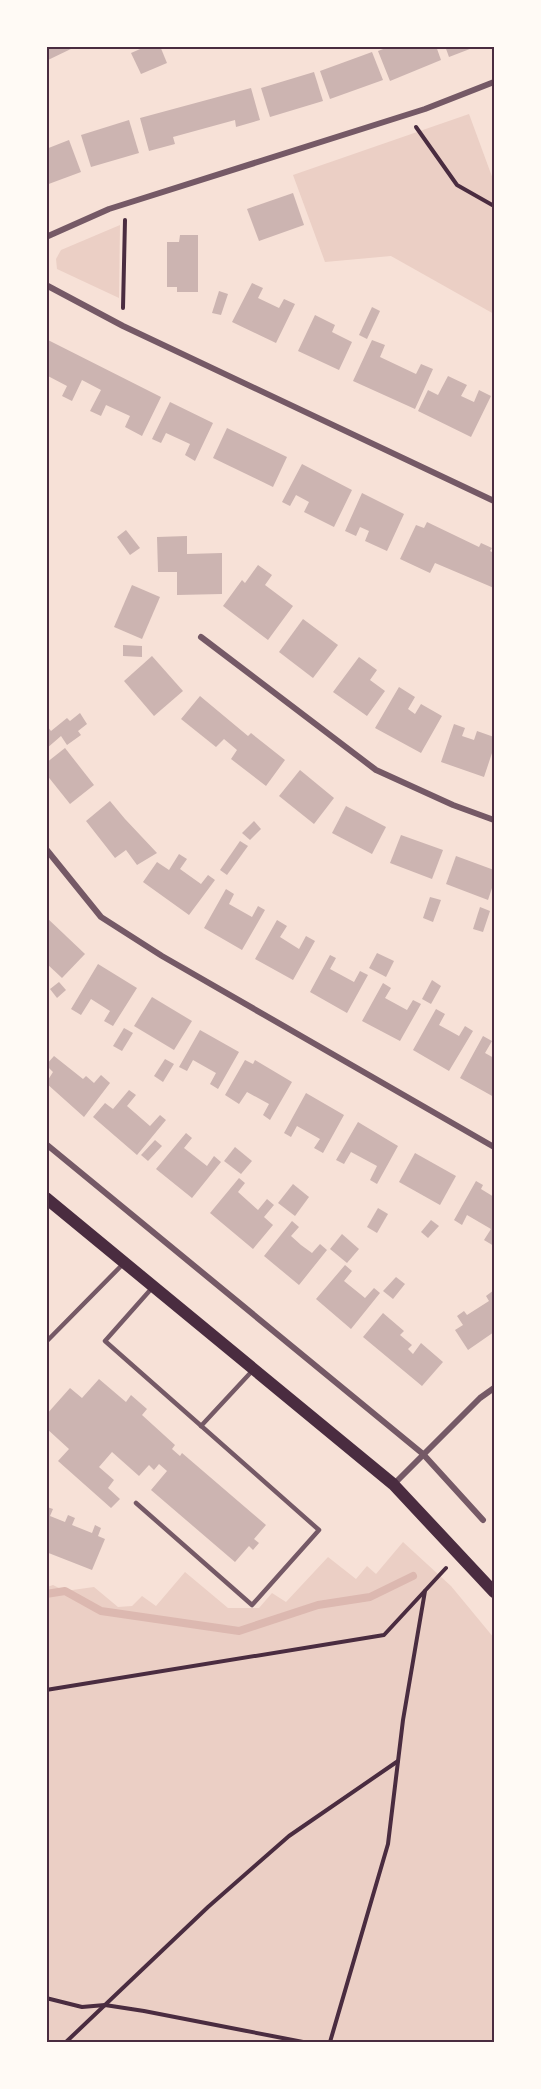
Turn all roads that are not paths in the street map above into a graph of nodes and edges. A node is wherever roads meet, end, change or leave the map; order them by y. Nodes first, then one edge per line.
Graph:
1 (495, 82) edge
2 (46, 237) edge
3 (46, 285) edge
4 (495, 501) edge
5 (201, 637) dead end
6 (495, 820) edge
7 (46, 849) edge
8 (46, 1144) edge
9 (495, 1147) edge
10 (46, 1198) edge
11 (125, 1263) junction
12 (153, 1286) junction
13 (46, 1342) edge
14 (254, 1369) junction
15 (495, 1388) edge
16 (201, 1426) junction
17 (423, 1454) junction
18 (393, 1485) junction
19 (136, 1503) dead end
20 (483, 1520) dead end
21 (495, 1592) edge

1 - 2 street
3 - 4 street
5 - 6 street
7 - 9 street
8 - 17 street
10 - 11 main road
11 - 12 main road
11 - 13 lane
12 - 14 main road
12 - 16 lane
14 - 16 lane
14 - 18 main road
15 - 17 street
16 - 19 lane
17 - 18 street
17 - 20 street
18 - 21 main road

